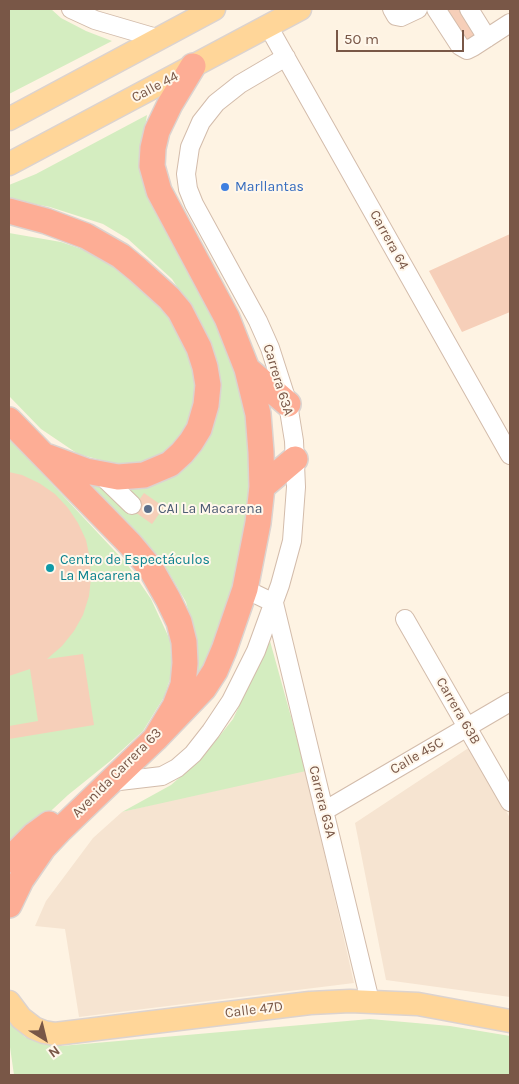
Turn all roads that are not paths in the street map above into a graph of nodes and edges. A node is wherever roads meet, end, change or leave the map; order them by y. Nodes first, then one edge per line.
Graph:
1 (71, 9) edge
2 (214, 9) edge
3 (300, 9) edge
4 (392, 9) edge
5 (418, 9) edge
6 (436, 9) edge
7 (469, 9) edge
8 (510, 23) edge
9 (268, 26) junction
10 (487, 38) junction
11 (160, 39) junction
12 (286, 57) junction
13 (193, 66) junction
14 (9, 119) edge
15 (9, 164) edge
16 (9, 211) edge
17 (247, 369) junction
18 (288, 404) junction
19 (9, 420) edge
20 (510, 455) edge
21 (43, 456) junction
22 (295, 459) junction
23 (101, 475) junction
24 (262, 487) junction
25 (132, 504) dead end
26 (245, 589) junction
27 (274, 603) junction
28 (405, 619) dead end
29 (510, 702) edge
30 (467, 727) junction
31 (155, 739) junction
32 (111, 782) junction
33 (510, 802) edge
34 (324, 811) junction
35 (9, 860) edge
36 (9, 904) edge
37 (370, 1001) junction
38 (9, 1002) edge
39 (510, 1021) edge

1 - 11 street
2 - 11 main road
3 - 9 main road, Calle 44
4 - 5 street
6 - 10 street
7 - 10 street
8 - 10 street
9 - 12 street, Carrera 64
9 - 13 main road, Calle 44
11 - 14 main road
12 - 18 street, Carrera 63A
12 - 20 street, Carrera 64
13 - 15 main road, Calle 44
13 - 17 highway
16 - 23 highway
17 - 18 highway
17 - 24 highway
18 - 22 street, Carrera 63A
19 - 21 highway, Avenida Carrera 63
21 - 23 highway
21 - 31 highway, Avenida Carrera 63
22 - 24 highway
22 - 27 street, Carrera 63A
23 - 25 street
24 - 26 highway
26 - 27 street
26 - 31 highway
27 - 32 street, Carrera 63A
27 - 34 street, Carrera 63A
28 - 30 street, Carrera 63B
29 - 30 street, Calle 45C
30 - 33 street, Carrera 63B
30 - 34 street, Calle 45C
31 - 32 highway, Avenida Carrera 63
32 - 35 highway
32 - 36 highway, Avenida Carrera 63
34 - 37 street, Carrera 63A
37 - 38 main road, Calle 47D
37 - 39 main road, Calle 47D

